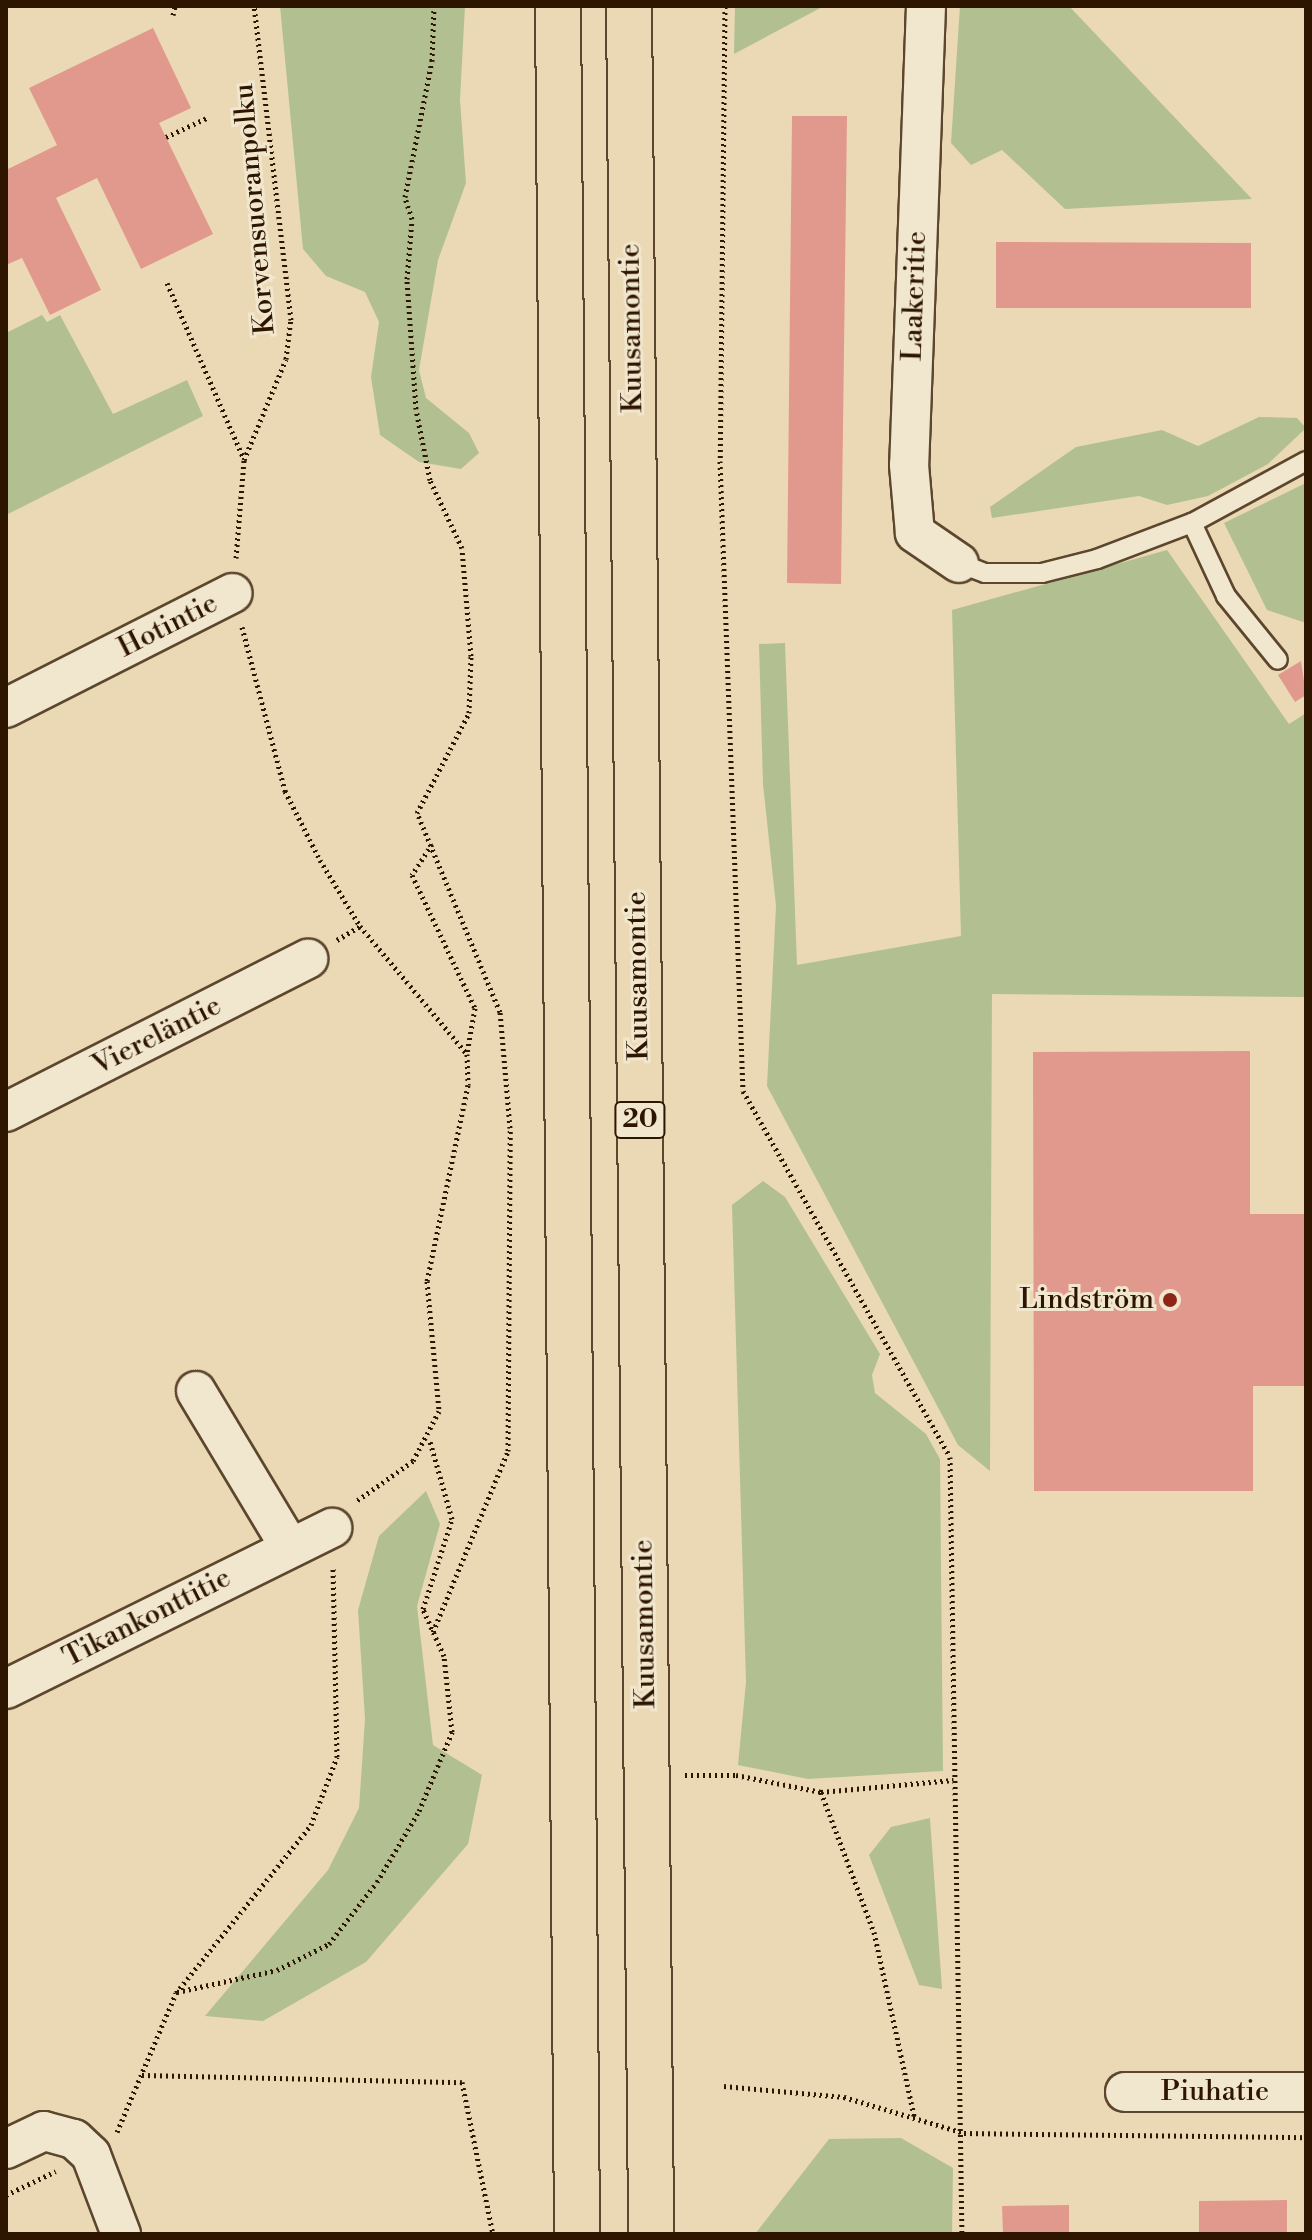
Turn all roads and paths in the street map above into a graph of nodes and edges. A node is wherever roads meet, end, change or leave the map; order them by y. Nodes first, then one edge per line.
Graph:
1 (175, 6) edge
2 (254, 6) edge
3 (434, 6) edge
4 (558, 6) edge
5 (629, 6) edge
6 (725, 6) edge
7 (926, 6) edge
8 (173, 15) dead end
9 (207, 118) dead end
10 (166, 137) dead end
11 (167, 283) dead end
12 (244, 460) junction
13 (1306, 461) edge
14 (1192, 523) junction
15 (959, 563) joint
16 (233, 593) junction
17 (1278, 660) dead end
18 (6, 708) edge
19 (432, 843) junction
20 (308, 959) dead end
21 (467, 1054) junction
22 (6, 1112) edge
23 (196, 1391) dead end
24 (429, 1441) junction
25 (332, 1528) junction
26 (289, 1546) junction
27 (433, 1632) junction
28 (6, 1689) edge
29 (646, 1775) junction
30 (953, 1780) junction
31 (821, 1792) junction
32 (176, 1993) junction
33 (142, 2075) junction
34 (724, 2086) dead end
35 (1125, 2092) dead end
36 (1306, 2092) edge
37 (914, 2116) junction
38 (964, 2133) junction
39 (1306, 2137) edge
40 (6, 2149) edge
41 (91, 2155) junction
42 (6, 2195) edge
43 (121, 2234) edge
44 (493, 2234) edge
45 (577, 2234) edge
46 (651, 2234) edge
47 (962, 2234) edge

1 - 8 path
2 - 12 path, Korvensuoranpolku
3 - 19 path
4 - 45 highway
5 - 29 highway, Kuusamontie / 20
6 - 30 path
7 - 15 street, Laakeritie
9 - 10 path
11 - 12 path
12 - 16 path, Korvensuoranpolku
13 - 14 lane
14 - 15 lane
14 - 17 lane
16 - 18 street, Hotintie
16 - 21 path, Hotintie
19 - 21 path
19 - 27 path
20 - 22 street, Viereläntie
21 - 24 path
23 - 26 street
24 - 25 path
24 - 27 path
25 - 26 street, Tikankonttitie
25 - 32 path
26 - 28 street, Tikankonttitie
27 - 32 path
29 - 31 path
29 - 46 highway, Kuusamontie / 20
30 - 31 path
30 - 38 path
31 - 37 path
32 - 33 path
33 - 41 path
33 - 44 path
34 - 37 path
35 - 36 street, Piuhatie
37 - 38 path
38 - 39 path
38 - 47 path
40 - 41 street
41 - 42 path
41 - 43 street

